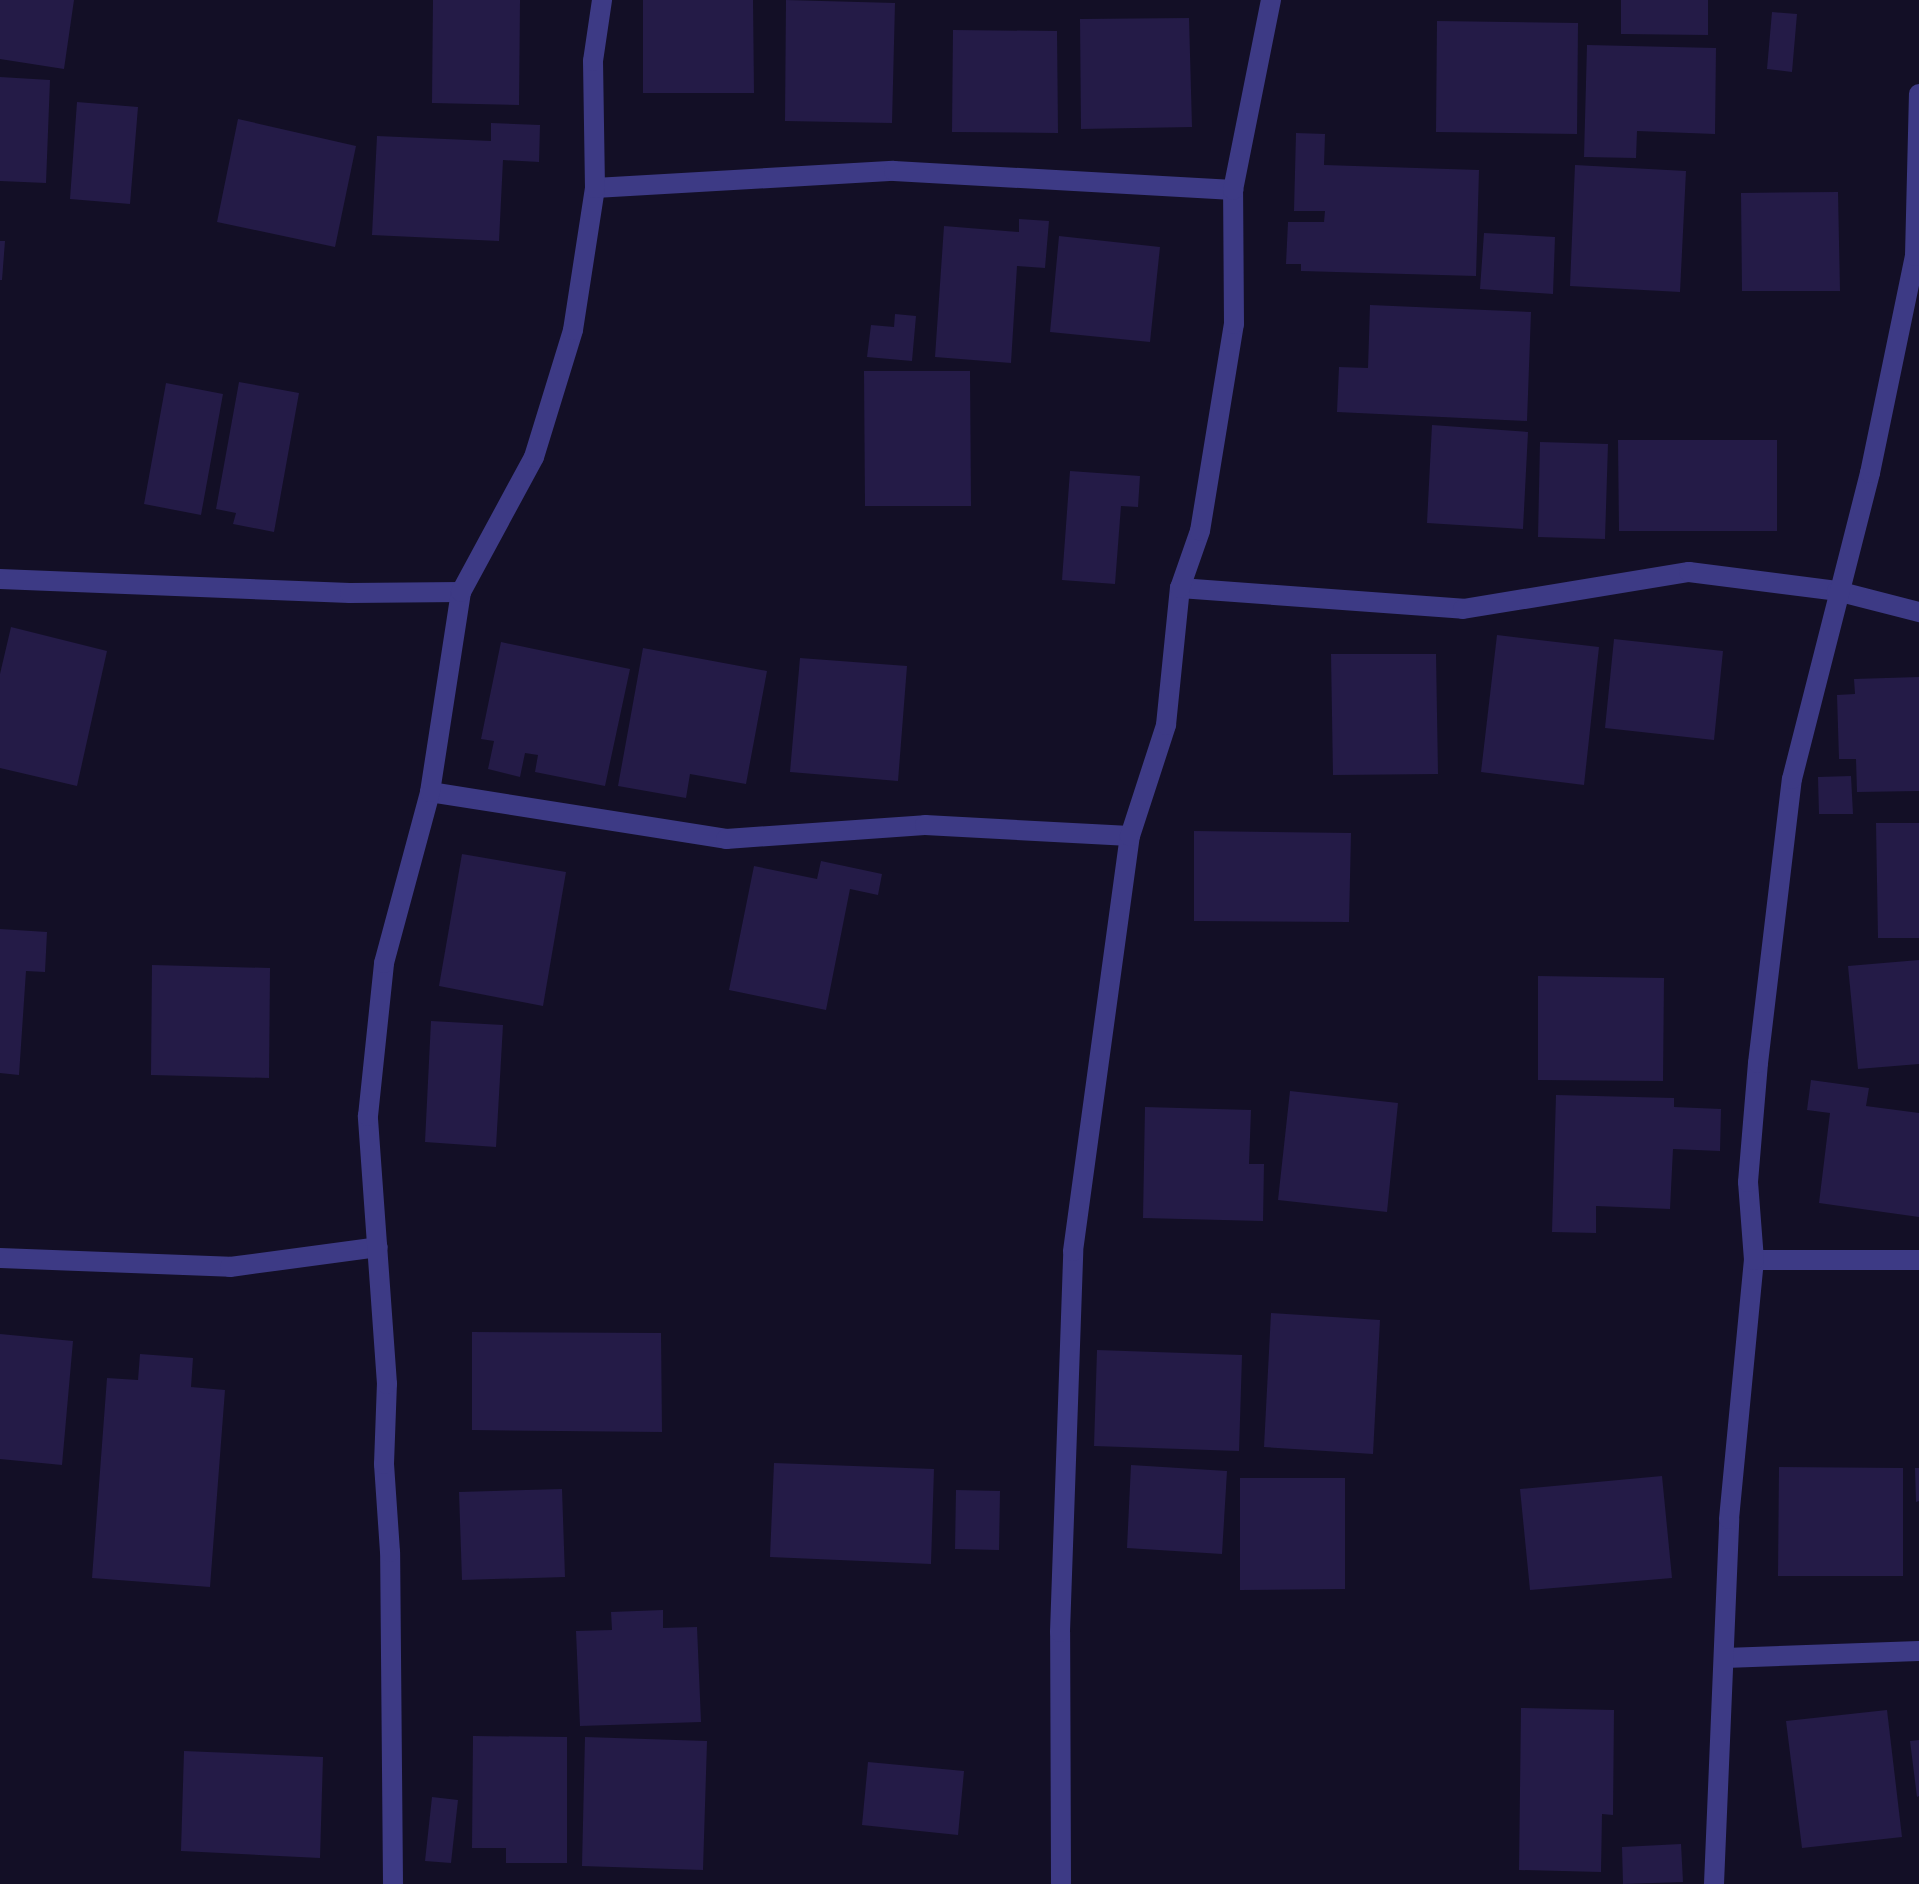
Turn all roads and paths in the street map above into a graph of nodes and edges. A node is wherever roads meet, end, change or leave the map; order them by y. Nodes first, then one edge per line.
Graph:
1 (602, 0) edge
2 (1271, 0) edge
3 (1919, 94) edge
4 (595, 188) junction
5 (1233, 190) junction
6 (0, 579) edge
7 (1180, 588) junction
8 (1837, 591) junction
9 (461, 592) junction
10 (1919, 612) edge
11 (430, 792) junction
12 (1130, 836) junction
13 (378, 1247) junction
14 (0, 1258) edge
15 (1754, 1260) junction
16 (1919, 1260) edge
17 (1919, 1651) edge
18 (1725, 1658) junction
19 (393, 1884) edge
20 (1061, 1884) edge
21 (1714, 1884) edge

1 - 4 street
2 - 5 street
3 - 8 street
4 - 5 street
4 - 9 street
5 - 7 street
6 - 9 street
7 - 8 street
7 - 12 street
8 - 10 street
8 - 15 street
9 - 11 street
11 - 12 street
11 - 13 street
12 - 20 street
13 - 14 street
13 - 19 street
15 - 16 street
15 - 18 street
17 - 18 street
18 - 21 street

